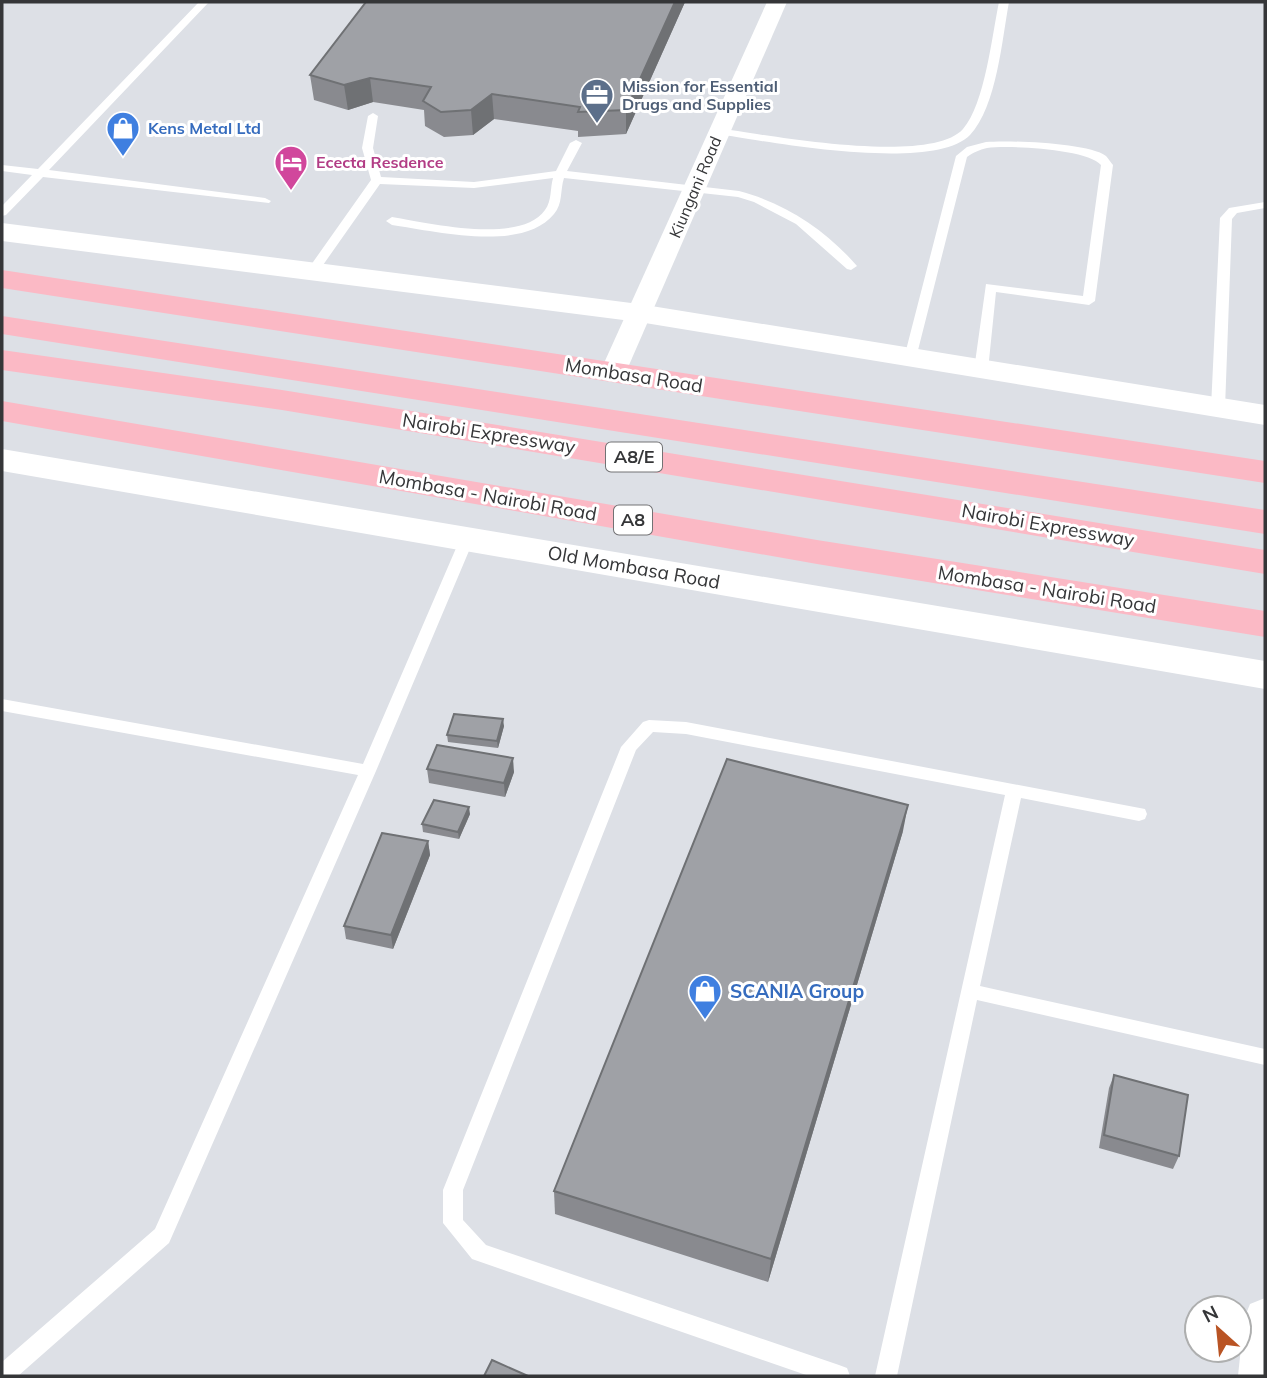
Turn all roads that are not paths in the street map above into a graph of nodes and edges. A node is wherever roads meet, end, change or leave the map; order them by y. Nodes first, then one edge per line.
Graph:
1 (204, 2) edge
2 (776, 2) edge
3 (1004, 2) edge
4 (373, 116) dead end
5 (718, 131) junction
6 (576, 143) edge
7 (2, 168) edge
8 (39, 173) junction
9 (561, 174) junction
10 (377, 180) junction
11 (692, 189) junction
12 (265, 201) dead end
13 (1265, 205) edge
14 (2, 213) edge
15 (392, 221) dead end
16 (2, 232) edge
17 (851, 267) dead end
18 (312, 271) junction
19 (2, 279) edge
20 (639, 313) junction
21 (2, 325) edge
22 (910, 358) junction
23 (2, 360) edge
24 (981, 370) junction
25 (613, 372) junction
26 (1218, 408) junction
27 (2, 411) edge
28 (1265, 415) edge
29 (2, 460) edge
30 (1265, 471) edge
31 (1265, 522) edge
32 (467, 539) junction
33 (1265, 562) edge
34 (1265, 624) edge
35 (1265, 675) edge
36 (2, 705) edge
37 (368, 771) junction
38 (1014, 791) junction
39 (1139, 814) dead end
40 (970, 991) junction
41 (1265, 1057) edge
42 (1265, 1319) edge
43 (2, 1376) edge
44 (839, 1376) edge
45 (886, 1376) edge
46 (1259, 1376) edge

1 - 8 lane
2 - 5 street, Kiungani Road
3 - 5 lane
4 - 10 lane
5 - 11 street, Kiungani Road
6 - 9 lane
7 - 8 lane
8 - 12 lane
8 - 14 lane
9 - 10 lane
9 - 11 lane
9 - 15 lane
10 - 18 lane
11 - 17 lane
11 - 20 street, Kiungani Road
13 - 26 lane
16 - 18 street
18 - 20 street
19 - 25 highway, Mombasa Road
20 - 22 street
20 - 25 street, Kiungani Road
21 - 31 highway, Nairobi Expressway / A8/E
22 - 24 street
22 - 24 lane
23 - 33 highway, Nairobi Expressway / A8/E
24 - 26 street
25 - 30 highway, Mombasa Road
26 - 28 street
27 - 34 highway, Mombasa - Nairobi Road / A8
29 - 32 street, Old Mombasa Road
32 - 35 street, Old Mombasa Road
32 - 37 lane
36 - 37 lane
37 - 43 lane
38 - 39 lane
38 - 40 lane
38 - 44 lane
40 - 41 lane
40 - 45 lane
42 - 46 street

